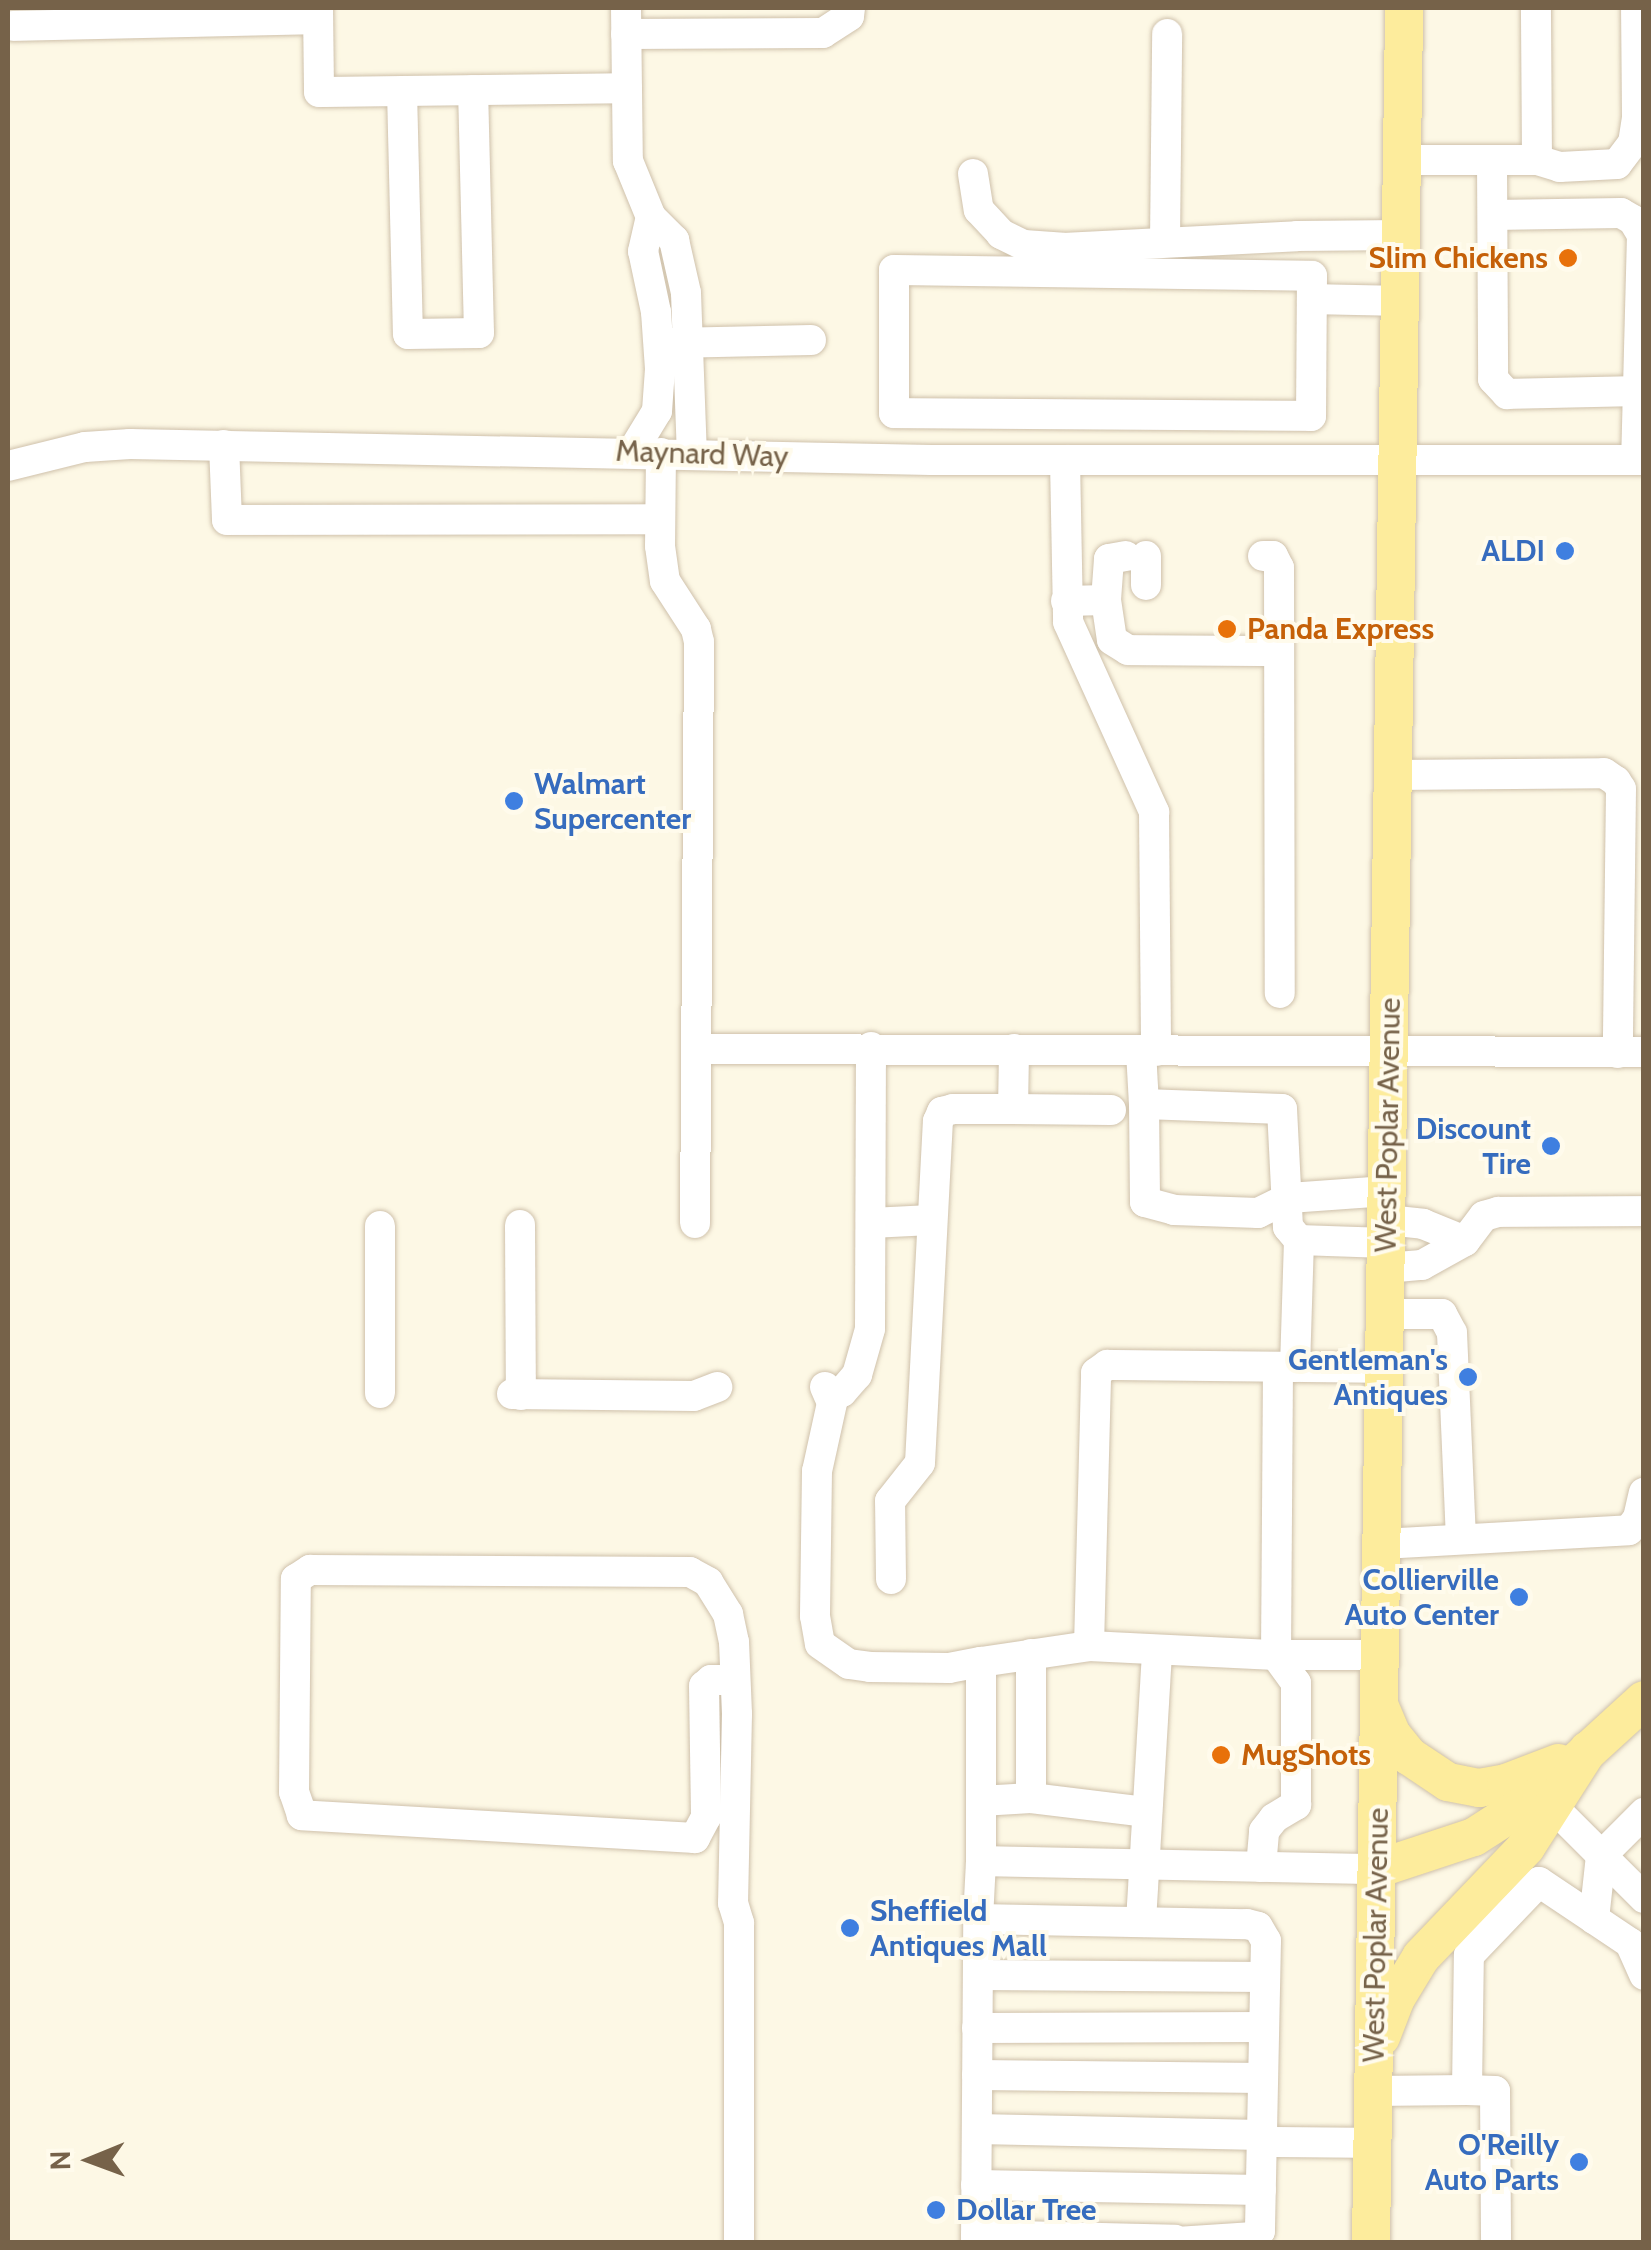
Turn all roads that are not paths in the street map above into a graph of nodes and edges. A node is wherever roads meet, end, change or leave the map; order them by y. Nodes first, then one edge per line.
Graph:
1 (850, 8) edge
2 (1404, 8) edge
3 (1536, 8) edge
4 (1636, 8) edge
5 (318, 13) edge
6 (626, 21) edge
7 (12, 26) dead end
8 (1167, 34) dead end
9 (627, 88) junction
10 (473, 90) junction
11 (402, 91) junction
12 (1402, 160) junction
13 (1537, 160) junction
14 (1492, 161) junction
15 (973, 174) dead end
16 (1493, 214) junction
17 (651, 217) junction
18 (1401, 235) junction
19 (1164, 242) junction
20 (1312, 299) junction
21 (1400, 300) junction
22 (811, 340) dead end
23 (690, 343) junction
24 (658, 344) junction
25 (1636, 391) junction
26 (224, 445) junction
27 (647, 452) junction
28 (692, 454) junction
29 (1399, 459) junction
30 (1065, 460) junction
31 (1640, 460) edge
32 (8, 466) edge
33 (660, 519) junction
34 (1263, 556) dead end
35 (1139, 566) dead end
36 (1106, 600) junction
37 (1066, 602) junction
38 (1279, 651) junction
39 (1394, 774) junction
40 (1280, 993) dead end
41 (871, 1047) junction
42 (1014, 1049) junction
43 (697, 1050) junction
44 (1148, 1051) junction
45 (1630, 1052) edge
46 (1389, 1055) junction
47 (1144, 1104) junction
48 (1014, 1110) junction
49 (1112, 1110) dead end
50 (1289, 1198) junction
51 (1644, 1211) edge
52 (932, 1220) junction
53 (695, 1223) dead end
54 (871, 1223) junction
55 (520, 1225) dead end
56 (380, 1226) dead end
57 (1386, 1231) junction
58 (1299, 1240) junction
59 (1465, 1241) junction
60 (1385, 1314) junction
61 (1287, 1367) junction
62 (1384, 1368) junction
63 (717, 1387) dead end
64 (380, 1392) dead end
65 (1644, 1493) edge
66 (1460, 1539) junction
67 (1382, 1544) junction
68 (891, 1579) dead end
69 (1089, 1646) junction
70 (1157, 1650) junction
71 (1031, 1654) junction
72 (1380, 1655) junction
73 (1276, 1656) junction
74 (981, 1662) junction
75 (735, 1680) junction
76 (1642, 1700) edge
77 (1379, 1705) junction
78 (1539, 1793) junction
79 (1030, 1798) junction
80 (981, 1801) junction
81 (1146, 1812) junction
82 (1644, 1812) edge
83 (1601, 1856) junction
84 (981, 1861) junction
85 (1145, 1867) junction
86 (1261, 1867) junction
87 (1377, 1869) junction
88 (1644, 1898) edge
89 (978, 1918) junction
90 (1594, 1919) junction
91 (1141, 1922) junction
92 (1644, 1974) edge
93 (978, 1976) junction
94 (1265, 1977) junction
95 (1264, 2027) junction
96 (977, 2028) junction
97 (1374, 2054) junction
98 (977, 2076) junction
99 (1263, 2078) junction
100 (1467, 2090) junction
101 (1373, 2091) junction
102 (977, 2129) junction
103 (1262, 2138) junction
104 (1372, 2143) junction
105 (976, 2185) junction
106 (1261, 2190) junction
107 (976, 2239) edge
108 (1176, 2241) edge
109 (739, 2242) edge
110 (1371, 2242) edge
111 (1496, 2242) edge

1 - 6 street
2 - 12 main road, West Poplar Avenue
3 - 13 street
4 - 13 street
5 - 7 street
5 - 11 street
6 - 9 street
8 - 19 street
9 - 10 street
9 - 17 street
10 - 11 street
10 - 11 street
12 - 14 street
12 - 18 main road, West Poplar Avenue
13 - 14 street
14 - 16 street
15 - 19 street
16 - 25 street
16 - 25 street
17 - 23 street
17 - 24 street
18 - 19 street
18 - 21 main road, West Poplar Avenue
20 - 20 street
20 - 21 street
21 - 29 main road, West Poplar Avenue
22 - 23 street
23 - 24 street
23 - 28 street
24 - 27 street
25 - 31 street
26 - 27 street, Maynard Way
26 - 32 street, Maynard Way
26 - 33 street
27 - 28 street, Maynard Way
27 - 33 street
28 - 30 street, Maynard Way
29 - 30 street, Maynard Way
29 - 31 street, Maynard Way
29 - 39 main road, West Poplar Avenue
30 - 37 street
33 - 43 street
34 - 38 street
35 - 36 street
36 - 37 street
36 - 38 street
37 - 44 street
38 - 40 street
39 - 45 street
39 - 46 main road, West Poplar Avenue
41 - 42 street
41 - 43 street
41 - 54 street
42 - 44 street
42 - 48 street
43 - 53 street
44 - 46 street
44 - 47 street
45 - 46 street
46 - 57 main road, West Poplar Avenue
47 - 50 street
47 - 50 street
48 - 49 street
48 - 52 street
50 - 57 street
50 - 58 street
51 - 59 street
52 - 54 street
52 - 68 street
54 - 74 street
55 - 63 street
56 - 64 street
57 - 58 street
57 - 59 street
57 - 59 street
57 - 60 main road, West Poplar Avenue
58 - 61 street
60 - 62 main road, West Poplar Avenue
60 - 66 street
61 - 62 street
61 - 69 street
61 - 73 street
62 - 67 main road, West Poplar Avenue
65 - 66 street
66 - 67 street
67 - 72 main road, West Poplar Avenue
69 - 70 street
69 - 71 street
70 - 73 street
70 - 81 street
71 - 74 street
71 - 79 street
72 - 73 street
72 - 77 main road, West Poplar Avenue
73 - 86 street
74 - 80 street
75 - 75 street
75 - 109 street
76 - 78 main road
77 - 78 main road
77 - 87 main road, West Poplar Avenue
78 - 83 street
78 - 87 main road
78 - 97 main road
79 - 80 street
79 - 81 street
80 - 84 street
81 - 85 street
82 - 83 street
83 - 88 street
83 - 90 street
84 - 85 street
84 - 89 street
85 - 86 street
85 - 91 street
86 - 87 street
87 - 97 main road, West Poplar Avenue
89 - 91 street
89 - 93 street
90 - 92 street
90 - 100 street
91 - 94 street
93 - 94 street
93 - 96 street
94 - 95 street
95 - 96 street
95 - 99 street
96 - 98 street
97 - 101 main road, West Poplar Avenue
98 - 99 street
98 - 102 street
99 - 103 street
100 - 101 street
100 - 111 street
101 - 104 main road, West Poplar Avenue
102 - 103 street
102 - 105 street
103 - 104 street
103 - 106 street
104 - 110 main road, West Poplar Avenue
105 - 106 street
105 - 107 street
106 - 108 street
107 - 108 street

